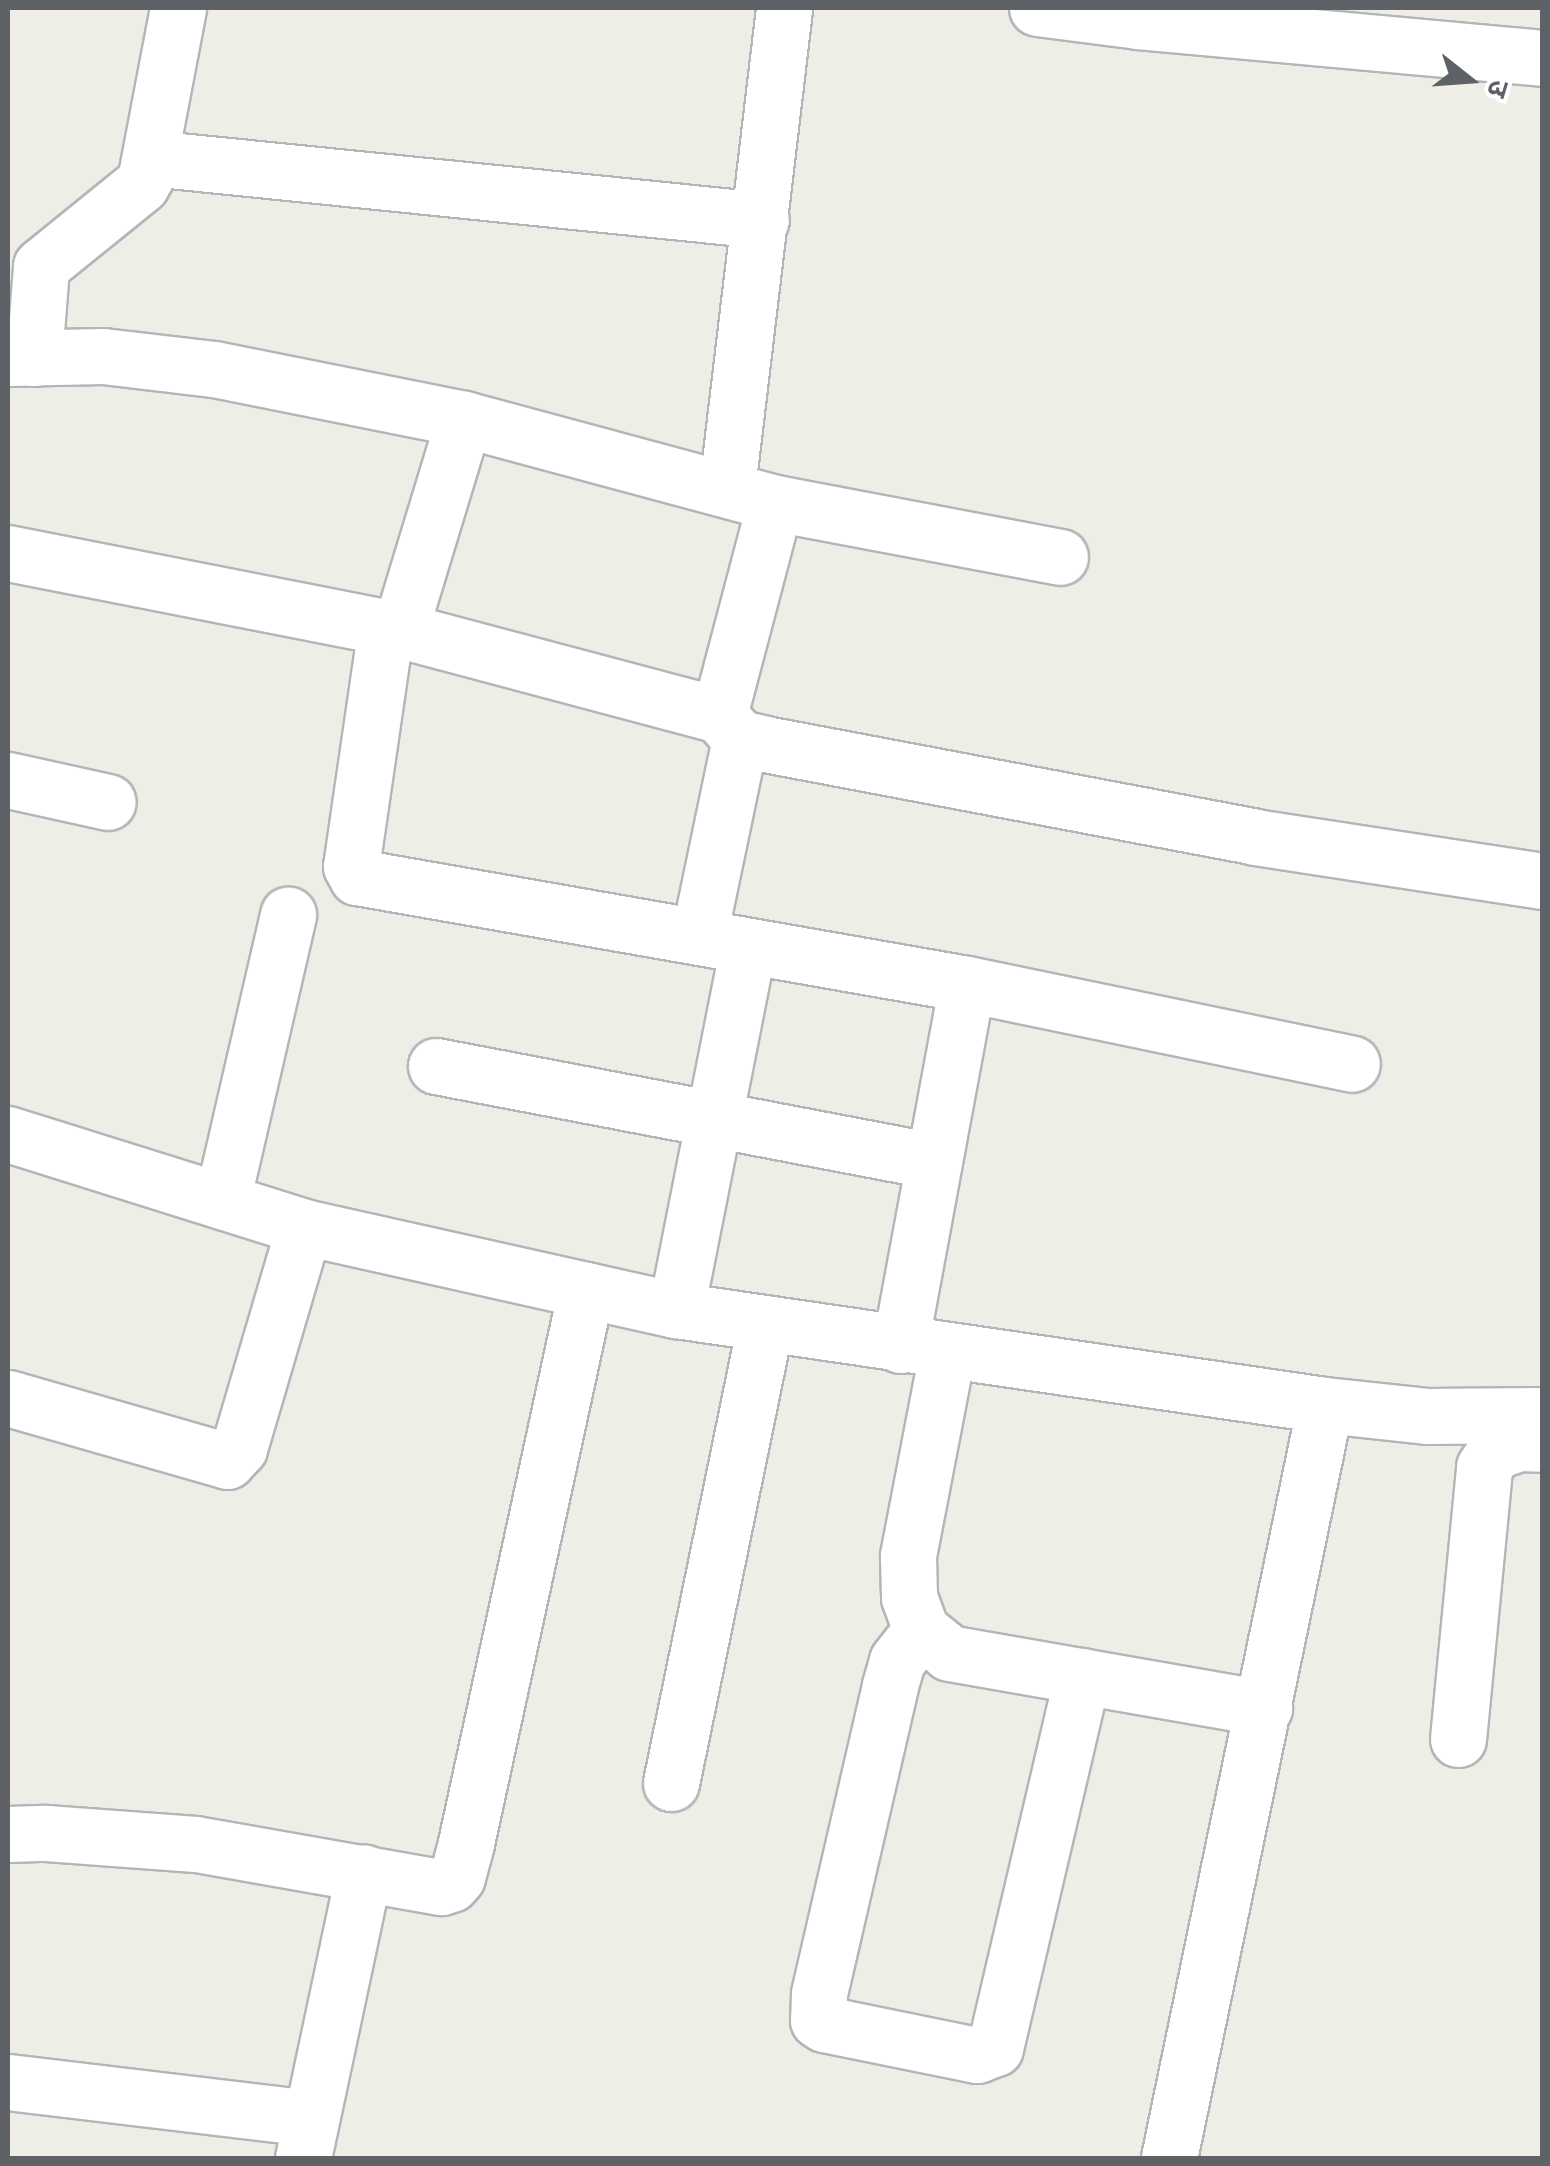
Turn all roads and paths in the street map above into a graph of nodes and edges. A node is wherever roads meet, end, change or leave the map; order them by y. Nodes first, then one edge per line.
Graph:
1 (178, 8) edge
2 (784, 8) edge
3 (1037, 8) edge
4 (1140, 14) edge
5 (1542, 58) edge
6 (150, 158) junction
7 (761, 220) junction
8 (21, 358) edge
9 (464, 419) junction
10 (751, 495) junction
11 (8, 552) edge
12 (1060, 557) dead end
13 (393, 629) junction
14 (730, 726) junction
15 (8, 780) edge
16 (108, 802) dead end
17 (1542, 881) edge
18 (288, 914) dead end
19 (724, 941) junction
20 (967, 984) junction
21 (1352, 1064) dead end
22 (436, 1066) dead end
23 (714, 1120) junction
24 (8, 1134) edge
25 (934, 1161) junction
26 (222, 1201) junction
27 (304, 1226) junction
28 (586, 1290) junction
29 (676, 1310) junction
30 (765, 1324) junction
31 (924, 1349) junction
32 (8, 1398) edge
33 (1325, 1405) junction
34 (1542, 1416) edge
35 (1542, 1444) edge
36 (920, 1630) junction
37 (1082, 1676) junction
38 (1264, 1708) junction
39 (1458, 1739) dead end
40 (671, 1783) dead end
41 (8, 1834) edge
42 (364, 1872) junction
43 (8, 2082) edge
44 (306, 2138) edge
45 (1168, 2158) edge

1 - 6 street
2 - 7 street
3 - 4 street
4 - 5 street
6 - 7 street
6 - 8 street
7 - 10 street
8 - 9 street
9 - 10 street
9 - 13 street
10 - 12 street
10 - 14 street
11 - 13 street
13 - 14 street
13 - 19 street
14 - 17 street
14 - 19 street
15 - 16 street
18 - 26 street
19 - 20 street
19 - 23 street
20 - 21 street
20 - 25 street
22 - 23 street
23 - 25 street
23 - 29 street
24 - 26 street
25 - 31 street
26 - 27 street
27 - 28 street
27 - 32 street
28 - 29 street
28 - 42 street
29 - 30 street
30 - 31 street
30 - 40 street
31 - 33 street
31 - 36 street
33 - 34 street
33 - 38 street
35 - 39 street
36 - 37 street
36 - 37 street
37 - 38 street
38 - 45 street
41 - 42 street
42 - 44 street
43 - 44 street

